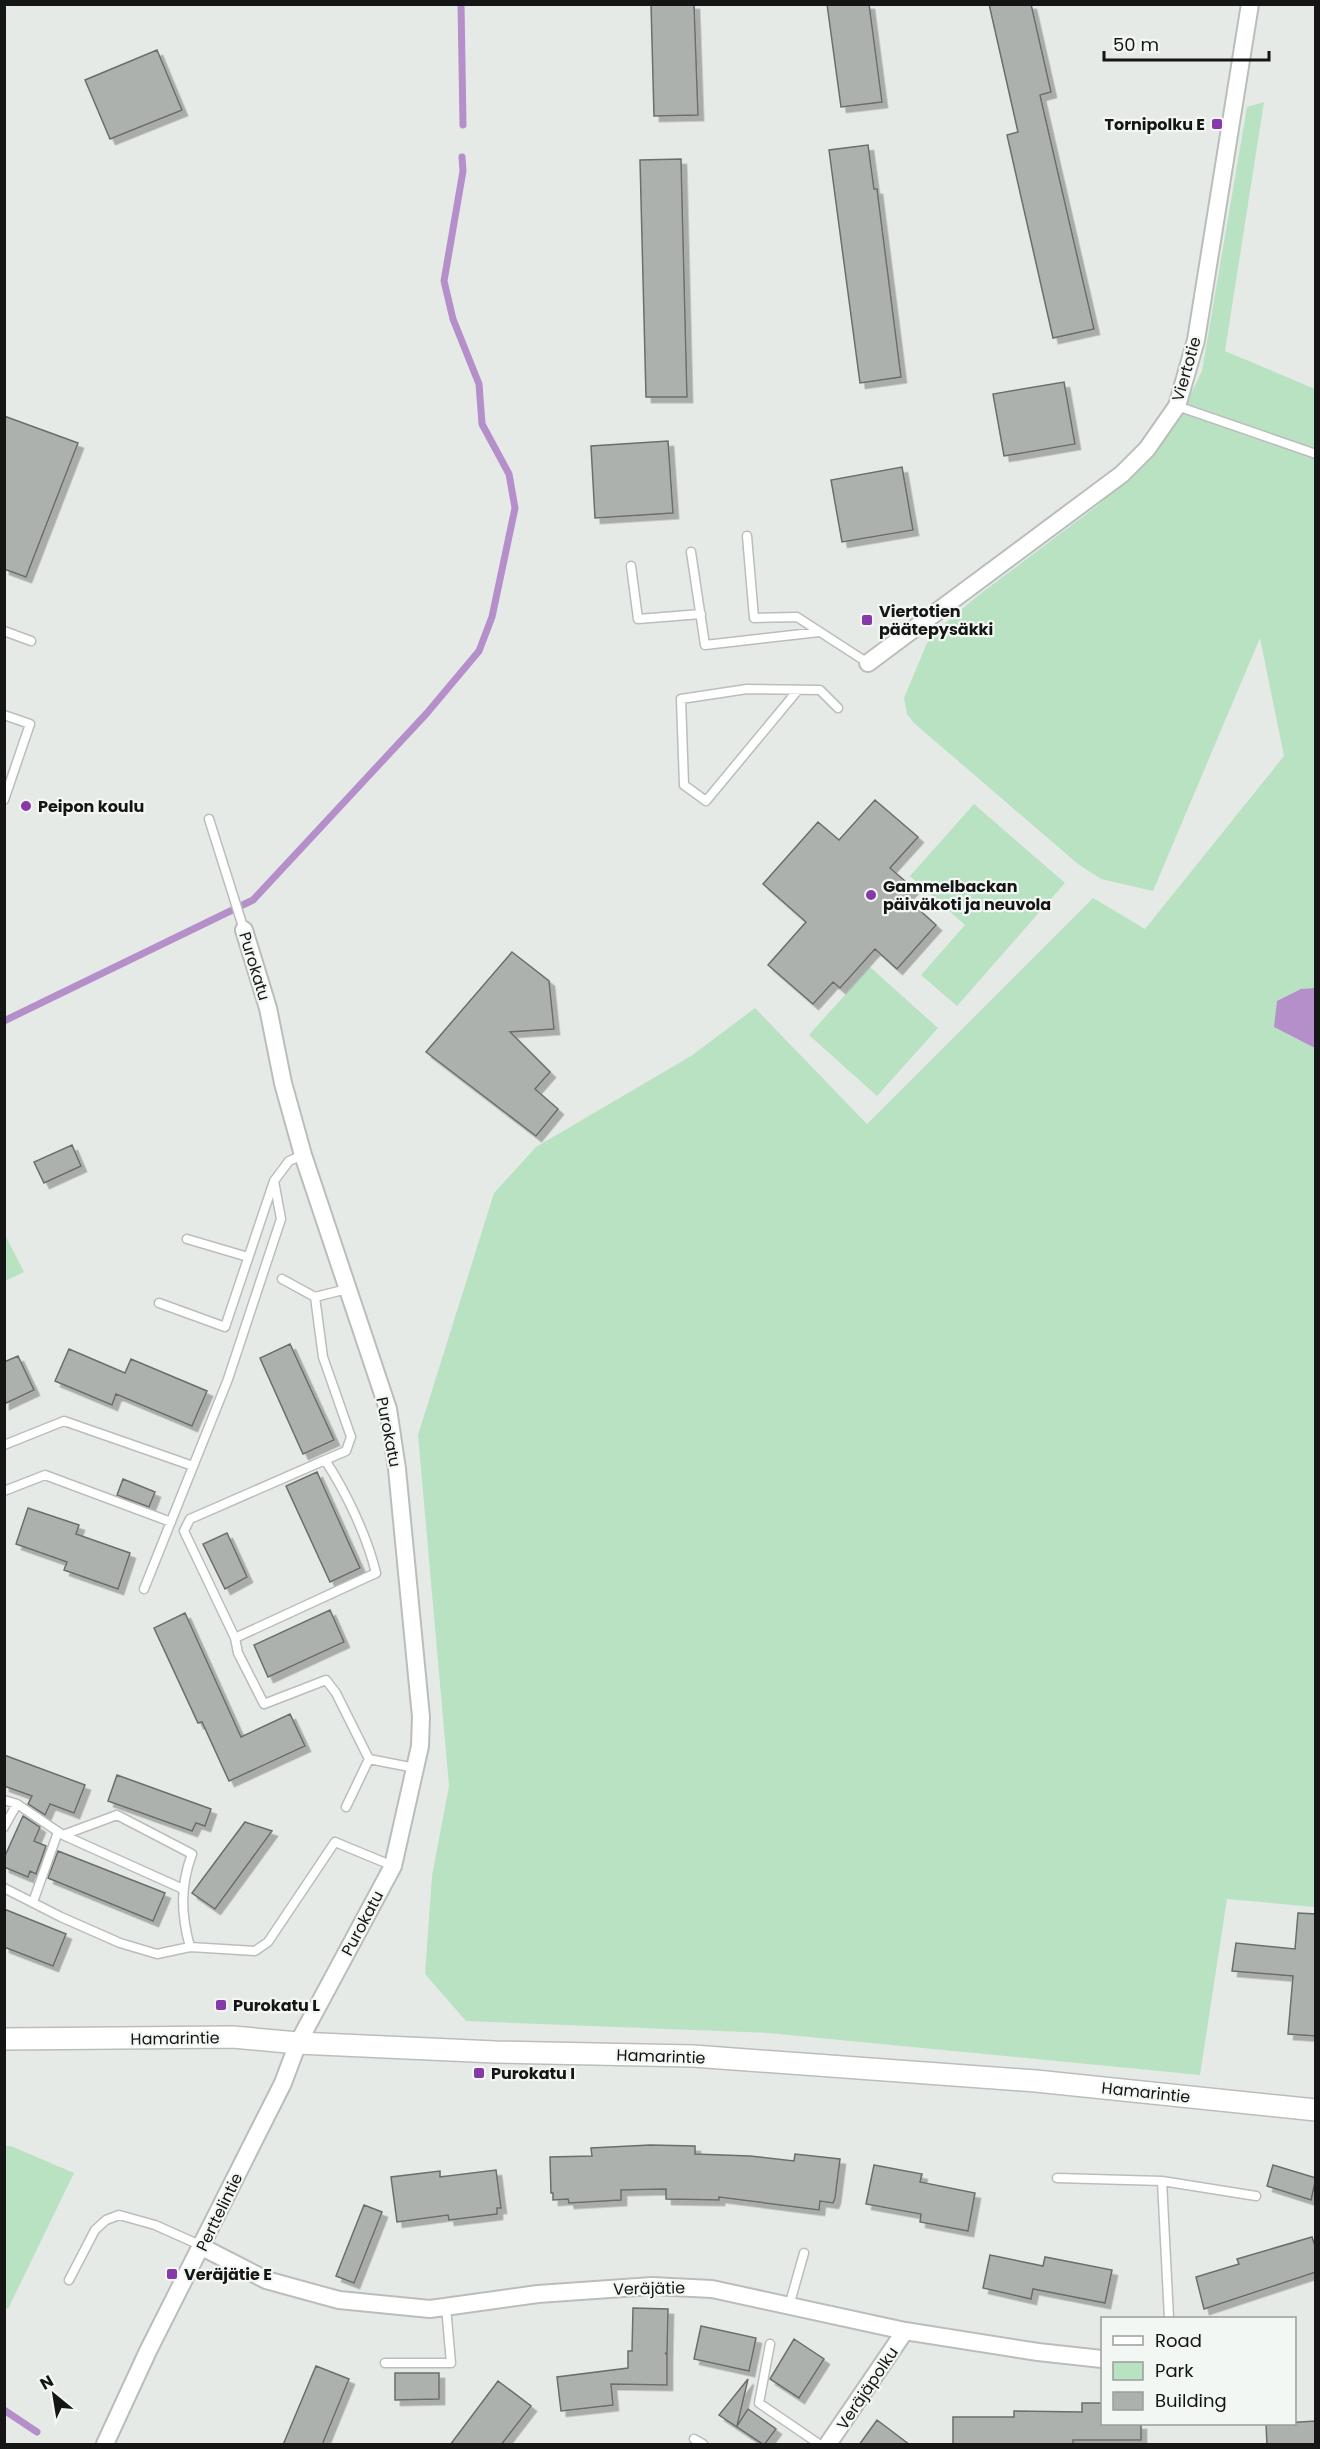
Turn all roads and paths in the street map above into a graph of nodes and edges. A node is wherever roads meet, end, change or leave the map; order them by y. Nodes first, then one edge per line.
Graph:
1 (1250, 4) edge
2 (1176, 406) junction
3 (1316, 454) edge
4 (747, 536) dead end
5 (691, 552) dead end
6 (631, 566) dead end
7 (701, 614) junction
8 (4, 631) edge
9 (819, 632) junction
10 (31, 640) dead end
11 (868, 663) joint
12 (798, 690) junction
13 (838, 708) dead end
14 (4, 715) edge
15 (4, 800) edge
16 (209, 819) dead end
17 (244, 930) joint
18 (303, 1155) junction
19 (274, 1181) junction
20 (187, 1239) dead end
21 (249, 1257) junction
22 (282, 1278) dead end
23 (347, 1288) junction
24 (315, 1297) junction
25 (159, 1303) dead end
26 (4, 1445) edge
27 (325, 1460) junction
28 (193, 1466) junction
29 (4, 1491) edge
30 (171, 1522) junction
31 (144, 1589) dead end
32 (235, 1638) junction
33 (369, 1759) junction
34 (415, 1768) junction
35 (4, 1800) edge
36 (17, 1804) junction
37 (346, 1807) dead end
38 (4, 1827) edge
39 (61, 1833) junction
40 (393, 1866) junction
41 (4, 1888) edge
42 (183, 1889) junction
43 (33, 1902) junction
44 (190, 1947) junction
45 (4, 2039) edge
46 (298, 2043) junction
47 (1316, 2110) edge
48 (1057, 2178) dead end
49 (1162, 2181) junction
50 (1256, 2196) dead end
51 (202, 2247) junction
52 (804, 2253) dead end
53 (69, 2280) dead end
54 (789, 2306) junction
55 (446, 2307) junction
56 (1169, 2317) edge
57 (905, 2331) junction
58 (770, 2344) dead end
59 (1101, 2359) edge
60 (385, 2363) dead end
61 (694, 2439) dead end
62 (105, 2445) edge
63 (703, 2445) edge
64 (819, 2445) edge
65 (828, 2445) edge

1 - 2 street, Viertotie
2 - 3 lane
2 - 11 street, Viertotie
4 - 9 lane
5 - 7 lane
6 - 7 lane
7 - 9 lane
8 - 10 lane
9 - 11 lane
12 - 12 lane
12 - 13 lane
14 - 15 lane
16 - 17 lane, Purokatu
17 - 18 street, Purokatu
18 - 19 lane
18 - 23 street, Purokatu
19 - 21 lane
19 - 28 lane
20 - 21 lane
21 - 25 lane
22 - 24 lane
23 - 24 lane
23 - 34 street, Purokatu
24 - 27 lane
26 - 28 lane
27 - 32 lane
27 - 32 lane
28 - 30 lane
29 - 30 lane
30 - 31 lane
32 - 33 lane
33 - 34 lane
33 - 37 lane
34 - 40 street, Purokatu
35 - 36 lane
36 - 38 lane
36 - 39 lane
39 - 42 lane
39 - 42 lane
39 - 43 lane
40 - 44 lane
40 - 46 street, Purokatu
41 - 43 lane
42 - 44 lane
43 - 44 lane
45 - 46 street, Hamarintie
46 - 47 street, Hamarintie
46 - 51 street, Perttelintie
48 - 49 lane
49 - 50 lane
49 - 56 lane
51 - 53 lane
51 - 55 street, Veräjätie
51 - 62 street, Perttelintie
52 - 54 lane
54 - 55 street, Veräjätie
54 - 57 street, Veräjätie
55 - 60 lane
57 - 59 street, Veräjätie
57 - 65 street, Veräjäpolku
58 - 64 lane
61 - 63 lane

